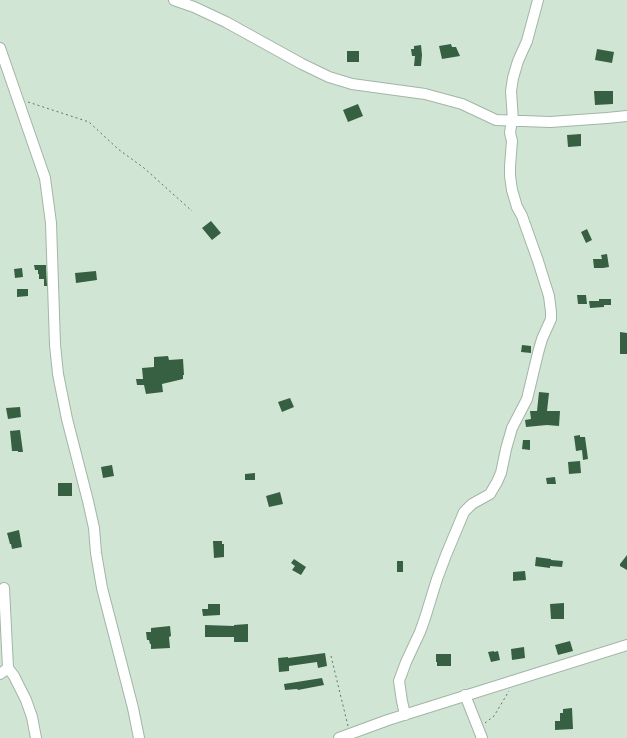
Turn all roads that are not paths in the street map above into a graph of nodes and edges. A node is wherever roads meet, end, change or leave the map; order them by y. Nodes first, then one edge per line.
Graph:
1 (174, 0) edge
2 (538, 0) edge
3 (0, 48) edge
4 (627, 116) edge
5 (513, 121) junction
6 (4, 588) dead end
7 (627, 644) edge
8 (4, 671) edge
9 (465, 695) junction
10 (405, 715) junction
11 (480, 733) edge
12 (36, 738) edge
13 (139, 738) edge
14 (339, 738) edge

1 - 5 street
2 - 5 street
3 - 13 street
4 - 5 street
5 - 10 street
6 - 8 street
7 - 9 street
8 - 12 street
9 - 10 street
9 - 11 street
10 - 14 street

